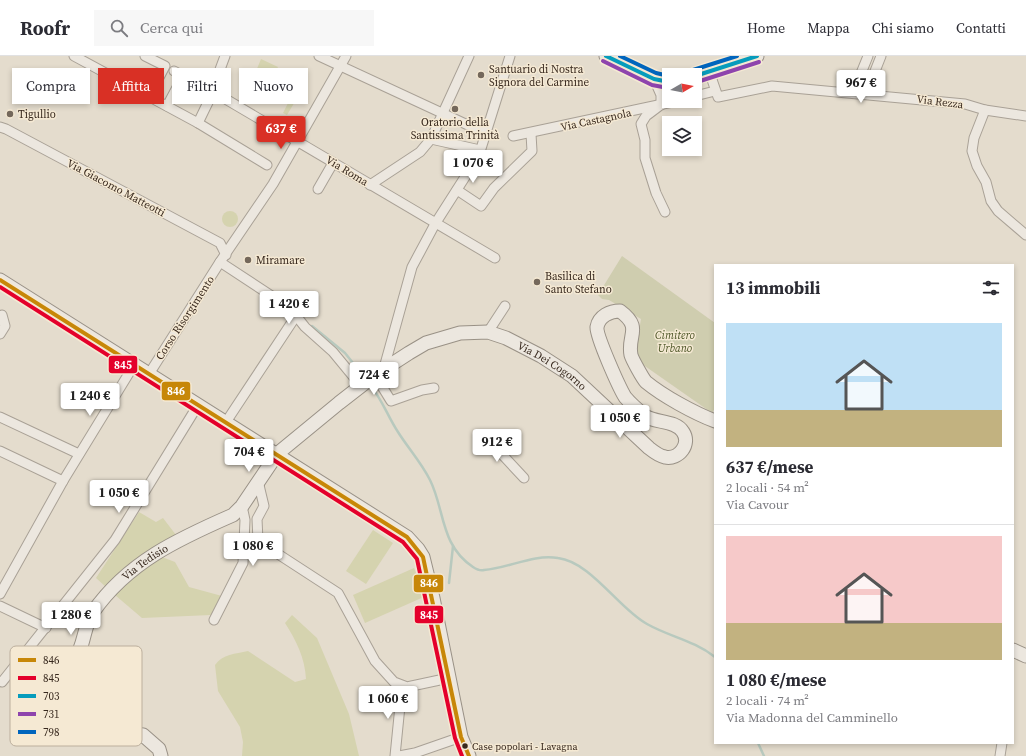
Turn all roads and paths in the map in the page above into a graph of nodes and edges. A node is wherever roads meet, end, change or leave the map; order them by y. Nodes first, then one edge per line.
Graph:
1 (74, 56) edge
2 (145, 56) edge
3 (225, 56) edge
4 (319, 56) edge
5 (346, 56) edge
6 (469, 56) edge
7 (510, 56) edge
8 (606, 56) edge
9 (757, 56) edge
10 (868, 56) edge
11 (881, 56) edge
12 (341, 67) junction
13 (164, 68) edge
14 (221, 68) edge
15 (98, 69) edge
16 (709, 71) junction
17 (702, 74) edge
18 (654, 79) junction
19 (662, 81) edge
20 (715, 91) junction
21 (853, 93) junction
22 (702, 94) edge
23 (866, 94) junction
24 (172, 97) edge
25 (231, 103) edge
26 (163, 104) edge
27 (207, 104) edge
28 (661, 105) junction
29 (167, 106) junction
30 (985, 110) junction
31 (442, 115) junction
32 (1026, 116) edge
33 (198, 123) junction
34 (0, 127) edge
35 (484, 133) junction
36 (531, 134) junction
37 (513, 136) dead end
38 (431, 139) junction
39 (298, 142) junction
40 (480, 150) junction
41 (333, 163) junction
42 (267, 165) dead end
43 (370, 185) junction
44 (318, 189) dead end
45 (457, 190) junction
46 (665, 212) dead end
47 (435, 224) junction
48 (1026, 235) edge
49 (223, 258) junction
50 (495, 258) dead end
51 (0, 280) edge
52 (506, 306) dead end
53 (2, 314) dead end
54 (296, 316) junction
55 (488, 332) junction
56 (0, 334) edge
57 (134, 365) junction
58 (149, 374) junction
59 (371, 378) junction
60 (434, 388) dead end
61 (198, 405) junction
62 (0, 416) edge
63 (714, 421) edge
64 (226, 422) junction
65 (484, 435) dead end
66 (0, 451) edge
67 (79, 454) junction
68 (277, 454) junction
69 (524, 478) dead end
70 (63, 481) junction
71 (258, 481) junction
72 (242, 506) junction
73 (0, 594) edge
74 (0, 606) edge
75 (214, 620) dead end
76 (46, 628) junction
77 (31, 646) edge
78 (82, 646) edge
79 (1014, 650) edge
80 (1026, 656) edge
81 (10, 672) edge
82 (449, 678) junction
83 (2, 682) dead end
84 (402, 686) junction
85 (142, 735) edge
86 (461, 737) junction
87 (1002, 744) edge
88 (161, 756) edge
89 (395, 756) edge
90 (399, 756) edge
91 (469, 756) edge
92 (1000, 756) edge

1 - 15 street
2 - 13 street
3 - 14 street
4 - 12 street
5 - 12 street, Corso Risorgimento
6 - 31 street
7 - 35 street
8 - 18 street
9 - 16 street
10 - 21 street
11 - 23 street
12 - 31 street
12 - 39 street, Corso Risorgimento
16 - 17 street
16 - 20 street
18 - 19 street
18 - 28 street
20 - 21 street, Via Rezza
20 - 22 street
21 - 23 street, Via Rezza
23 - 30 street, Via Rezza
24 - 29 street
25 - 39 street, Via Roma
26 - 29 street
27 - 33 street
28 - 36 street, Via Castagnola
28 - 46 street
29 - 33 street
30 - 32 street, Via Rezza
30 - 48 street
31 - 35 street
31 - 38 street
33 - 42 street
34 - 49 street, Via Giacomo Matteotti
35 - 40 street
36 - 37 street, Via Castagnola
36 - 45 street
38 - 40 street
38 - 43 street
39 - 41 street, Via Roma
39 - 49 street, Corso Risorgimento
40 - 45 street
41 - 43 street, Via Roma
41 - 44 street
43 - 47 street, Via Roma
45 - 47 street
47 - 50 street, Via Roma
47 - 59 street
49 - 54 street, Via Giacomo Matteotti
49 - 58 street, Corso Risorgimento
51 - 57 street
52 - 55 street
53 - 56 street
54 - 59 street, Via Giacomo Matteotti
54 - 64 street
55 - 59 street, Via Dei Cogorno
55 - 63 street, Via Dei Cogorno
57 - 58 street
57 - 67 street
58 - 61 street
59 - 60 street, Via Giacomo Matteotti
59 - 68 street, Via Dei Cogorno
61 - 64 street
61 - 76 street
62 - 67 street
64 - 68 street
65 - 69 street
66 - 70 street
67 - 70 street
68 - 71 street, Via Tedisio
68 - 82 street
70 - 73 street
71 - 72 street, Via Tedisio
71 - 84 street
72 - 75 street
72 - 78 street, Via Tedisio
74 - 76 street
76 - 77 street
79 - 80 street
81 - 83 street
82 - 84 street
82 - 86 street
84 - 89 street
85 - 88 street, Via Tedisio
86 - 90 street
86 - 91 street
87 - 92 street

